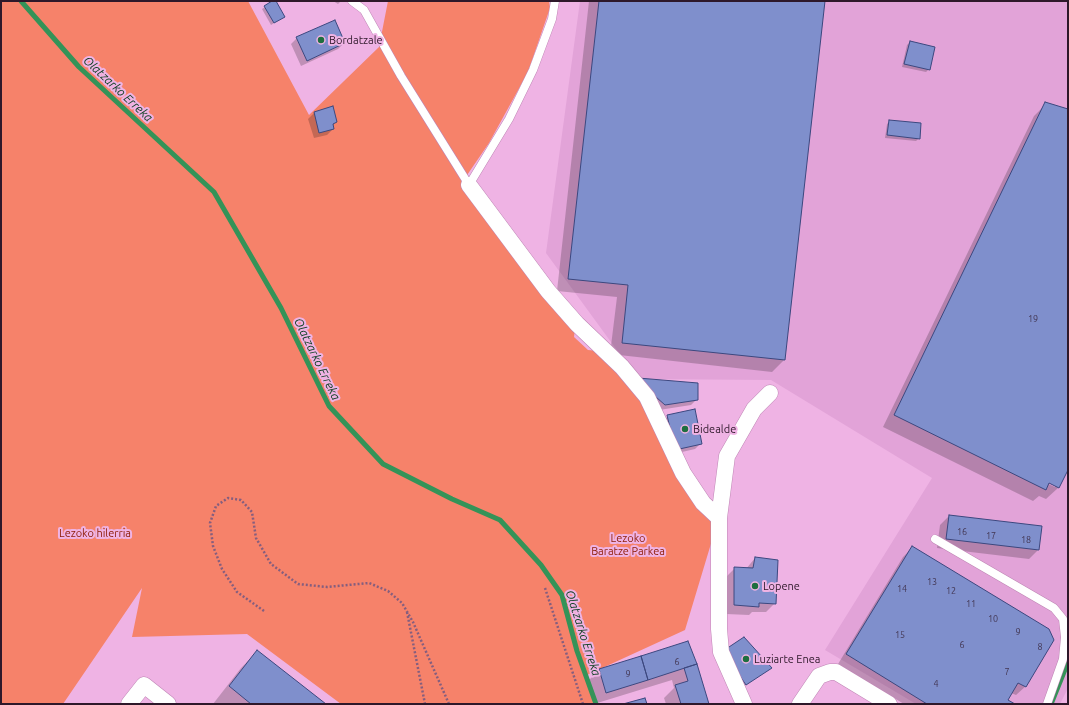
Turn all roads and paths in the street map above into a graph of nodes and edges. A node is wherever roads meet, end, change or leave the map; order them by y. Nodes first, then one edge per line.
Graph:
1 (352, 1) edge
2 (555, 1) edge
3 (469, 184) junction
4 (770, 393) dead end
5 (719, 518) junction
6 (935, 539) dead end
7 (545, 588) dead end
8 (406, 609) junction
9 (264, 611) dead end
10 (129, 704) edge
11 (168, 704) edge
12 (425, 704) edge
13 (449, 704) edge
14 (583, 704) edge
15 (744, 704) edge
16 (800, 704) edge
17 (889, 704) edge
18 (1046, 704) edge

1 - 3 lane
2 - 3 lane
3 - 5 street
4 - 5 street
5 - 15 street
6 - 18 lane
7 - 14 path
8 - 9 path
8 - 12 path
8 - 13 path
10 - 11 street
16 - 17 street

